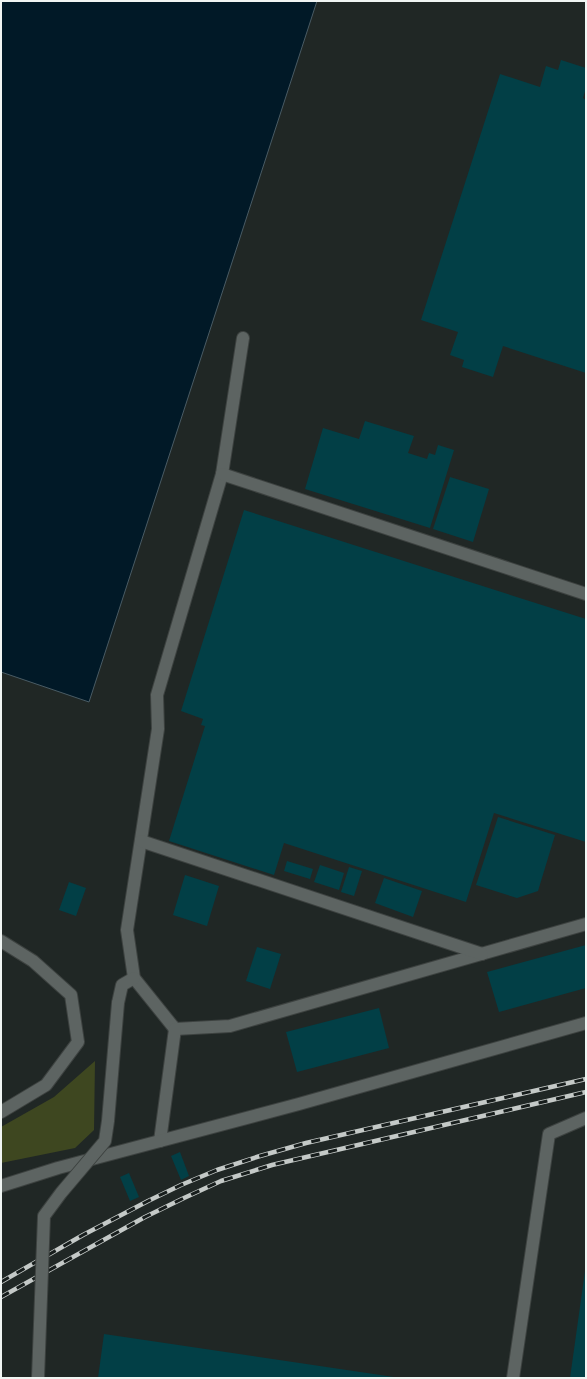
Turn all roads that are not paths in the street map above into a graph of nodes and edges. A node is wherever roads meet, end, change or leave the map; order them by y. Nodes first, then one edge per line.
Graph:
1 (243, 338) dead end
2 (222, 474) junction
3 (586, 594) edge
4 (141, 841) junction
5 (586, 924) edge
6 (1, 941) edge
7 (482, 954) junction
8 (134, 978) junction
9 (586, 1022) edge
10 (175, 1029) junction
11 (1, 1112) edge
12 (586, 1118) edge
13 (160, 1141) junction
14 (1, 1186) edge
15 (38, 1378) edge
16 (513, 1378) edge

1 - 2 street
2 - 3 street
2 - 4 street
4 - 7 street
4 - 8 street
5 - 7 street
6 - 11 street
7 - 10 street
8 - 10 street
8 - 15 street, bridge
9 - 13 street
10 - 13 street
12 - 16 street
13 - 14 street

